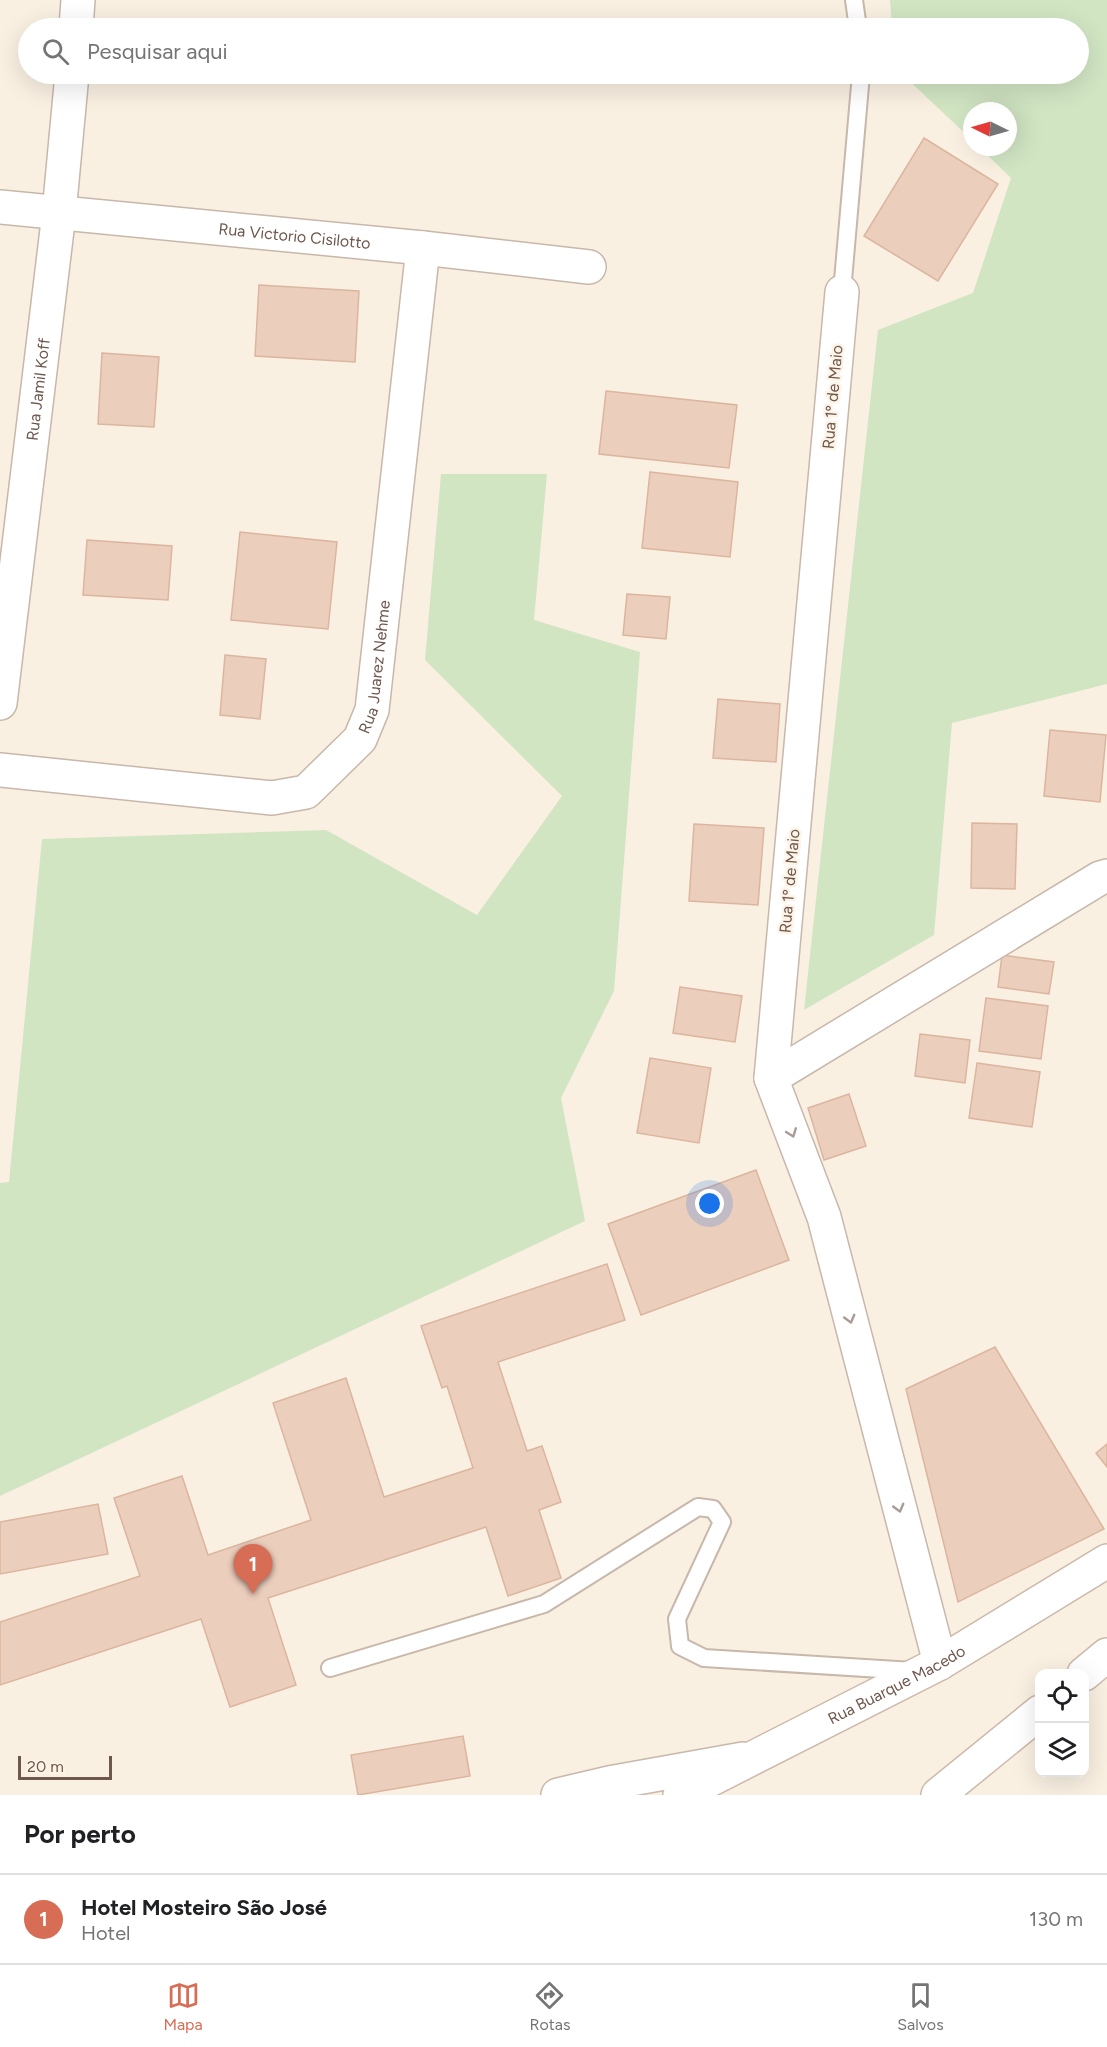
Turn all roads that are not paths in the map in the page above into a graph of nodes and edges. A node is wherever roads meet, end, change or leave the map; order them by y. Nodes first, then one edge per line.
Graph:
1 (78, 0) edge
2 (854, 0) edge
3 (77, 18) edge
4 (857, 18) edge
5 (71, 84) edge
6 (860, 84) edge
7 (0, 207) edge
8 (59, 213) junction
9 (423, 248) junction
10 (589, 267) dead end
11 (842, 292) joint
12 (0, 703) edge
13 (0, 770) edge
14 (1107, 876) edge
15 (771, 1078) junction
16 (1107, 1561) edge
17 (1107, 1654) edge
18 (932, 1667) junction
19 (330, 1668) dead end
20 (1089, 1670) edge
21 (1035, 1716) edge
22 (748, 1759) junction
23 (558, 1795) edge
24 (680, 1795) edge
25 (938, 1795) edge

1 - 3 street
2 - 4 lane
5 - 8 street, Rua Jamil Koff
6 - 11 lane
7 - 8 street, Rua Victorio Cisilotto
8 - 9 street, Rua Victorio Cisilotto
8 - 12 street, Rua Jamil Koff
9 - 10 street, Rua Victorio Cisilotto
9 - 13 street, Rua Juarez Nehme
11 - 15 street, Rua 1º de Maio
14 - 15 street
15 -> 18 street
16 - 18 street, Rua Buarque Macedo
17 - 20 street
18 - 19 lane
18 - 22 street, Rua Buarque Macedo
21 - 25 street
22 - 23 street
22 - 24 street, Rua Buarque Macedo

